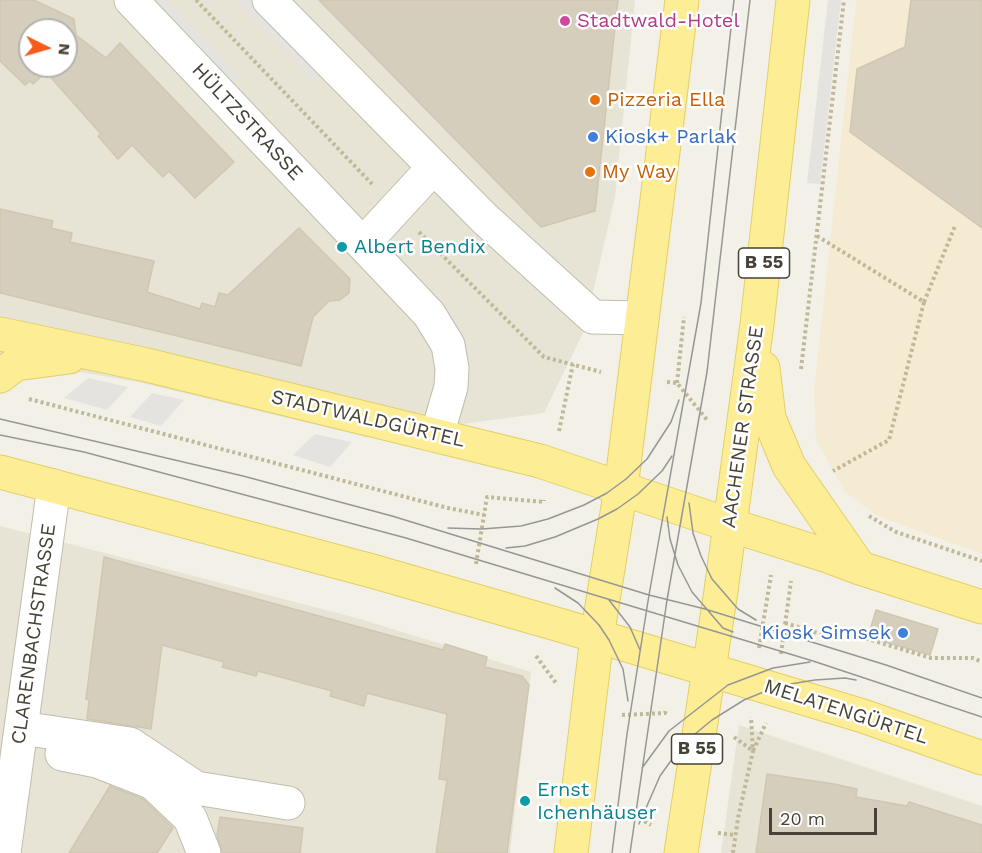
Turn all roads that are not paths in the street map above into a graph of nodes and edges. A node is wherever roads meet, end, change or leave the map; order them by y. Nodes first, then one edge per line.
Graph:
1 (131, 0) edge
2 (270, 0) edge
3 (682, 0) edge
4 (793, 0) edge
5 (433, 168) junction
6 (363, 244) junction
7 (642, 318) junction
8 (757, 324) junction
9 (0, 334) edge
10 (98, 354) junction
11 (11, 387) edge
12 (437, 435) junction
13 (0, 472) edge
14 (54, 486) junction
15 (621, 488) junction
16 (730, 525) junction
17 (860, 568) junction
18 (982, 607) edge
19 (597, 637) junction
20 (709, 669) junction
21 (14, 756) edge
22 (982, 758) edge
23 (288, 803) dead end
24 (683, 841) edge
25 (4, 853) edge
26 (204, 853) edge
27 (571, 853) edge

1 - 6 street, HÜLTZSTRASSE
2 - 5 street
3 - 7 main road
4 - 8 main road, AACHENER STRASSE / B 55
5 - 6 street
5 - 7 street
6 - 12 street, HÜLTZSTRASSE
7 - 15 main road
8 - 16 main road, AACHENER STRASSE / B 55
8 - 17 main road
9 - 10 main road, STADTWALDGÜRTEL
10 - 11 main road
10 - 12 main road, STADTWALDGÜRTEL
12 - 15 main road, STADTWALDGÜRTEL
13 - 14 main road
14 - 19 main road
14 - 21 street, CLARENBACHSTRASSE
15 - 16 main road, STADTWALDGÜRTEL
15 - 19 main road
16 - 17 main road
16 - 20 main road, AACHENER STRASSE / B 55
17 - 18 main road
19 - 20 main road
19 - 27 main road
20 - 22 main road, MELATENGÜRTEL
20 - 24 main road, AACHENER STRASSE / B 55
21 - 23 street
21 - 25 street, CLARENBACHSTRASSE
21 - 26 street

